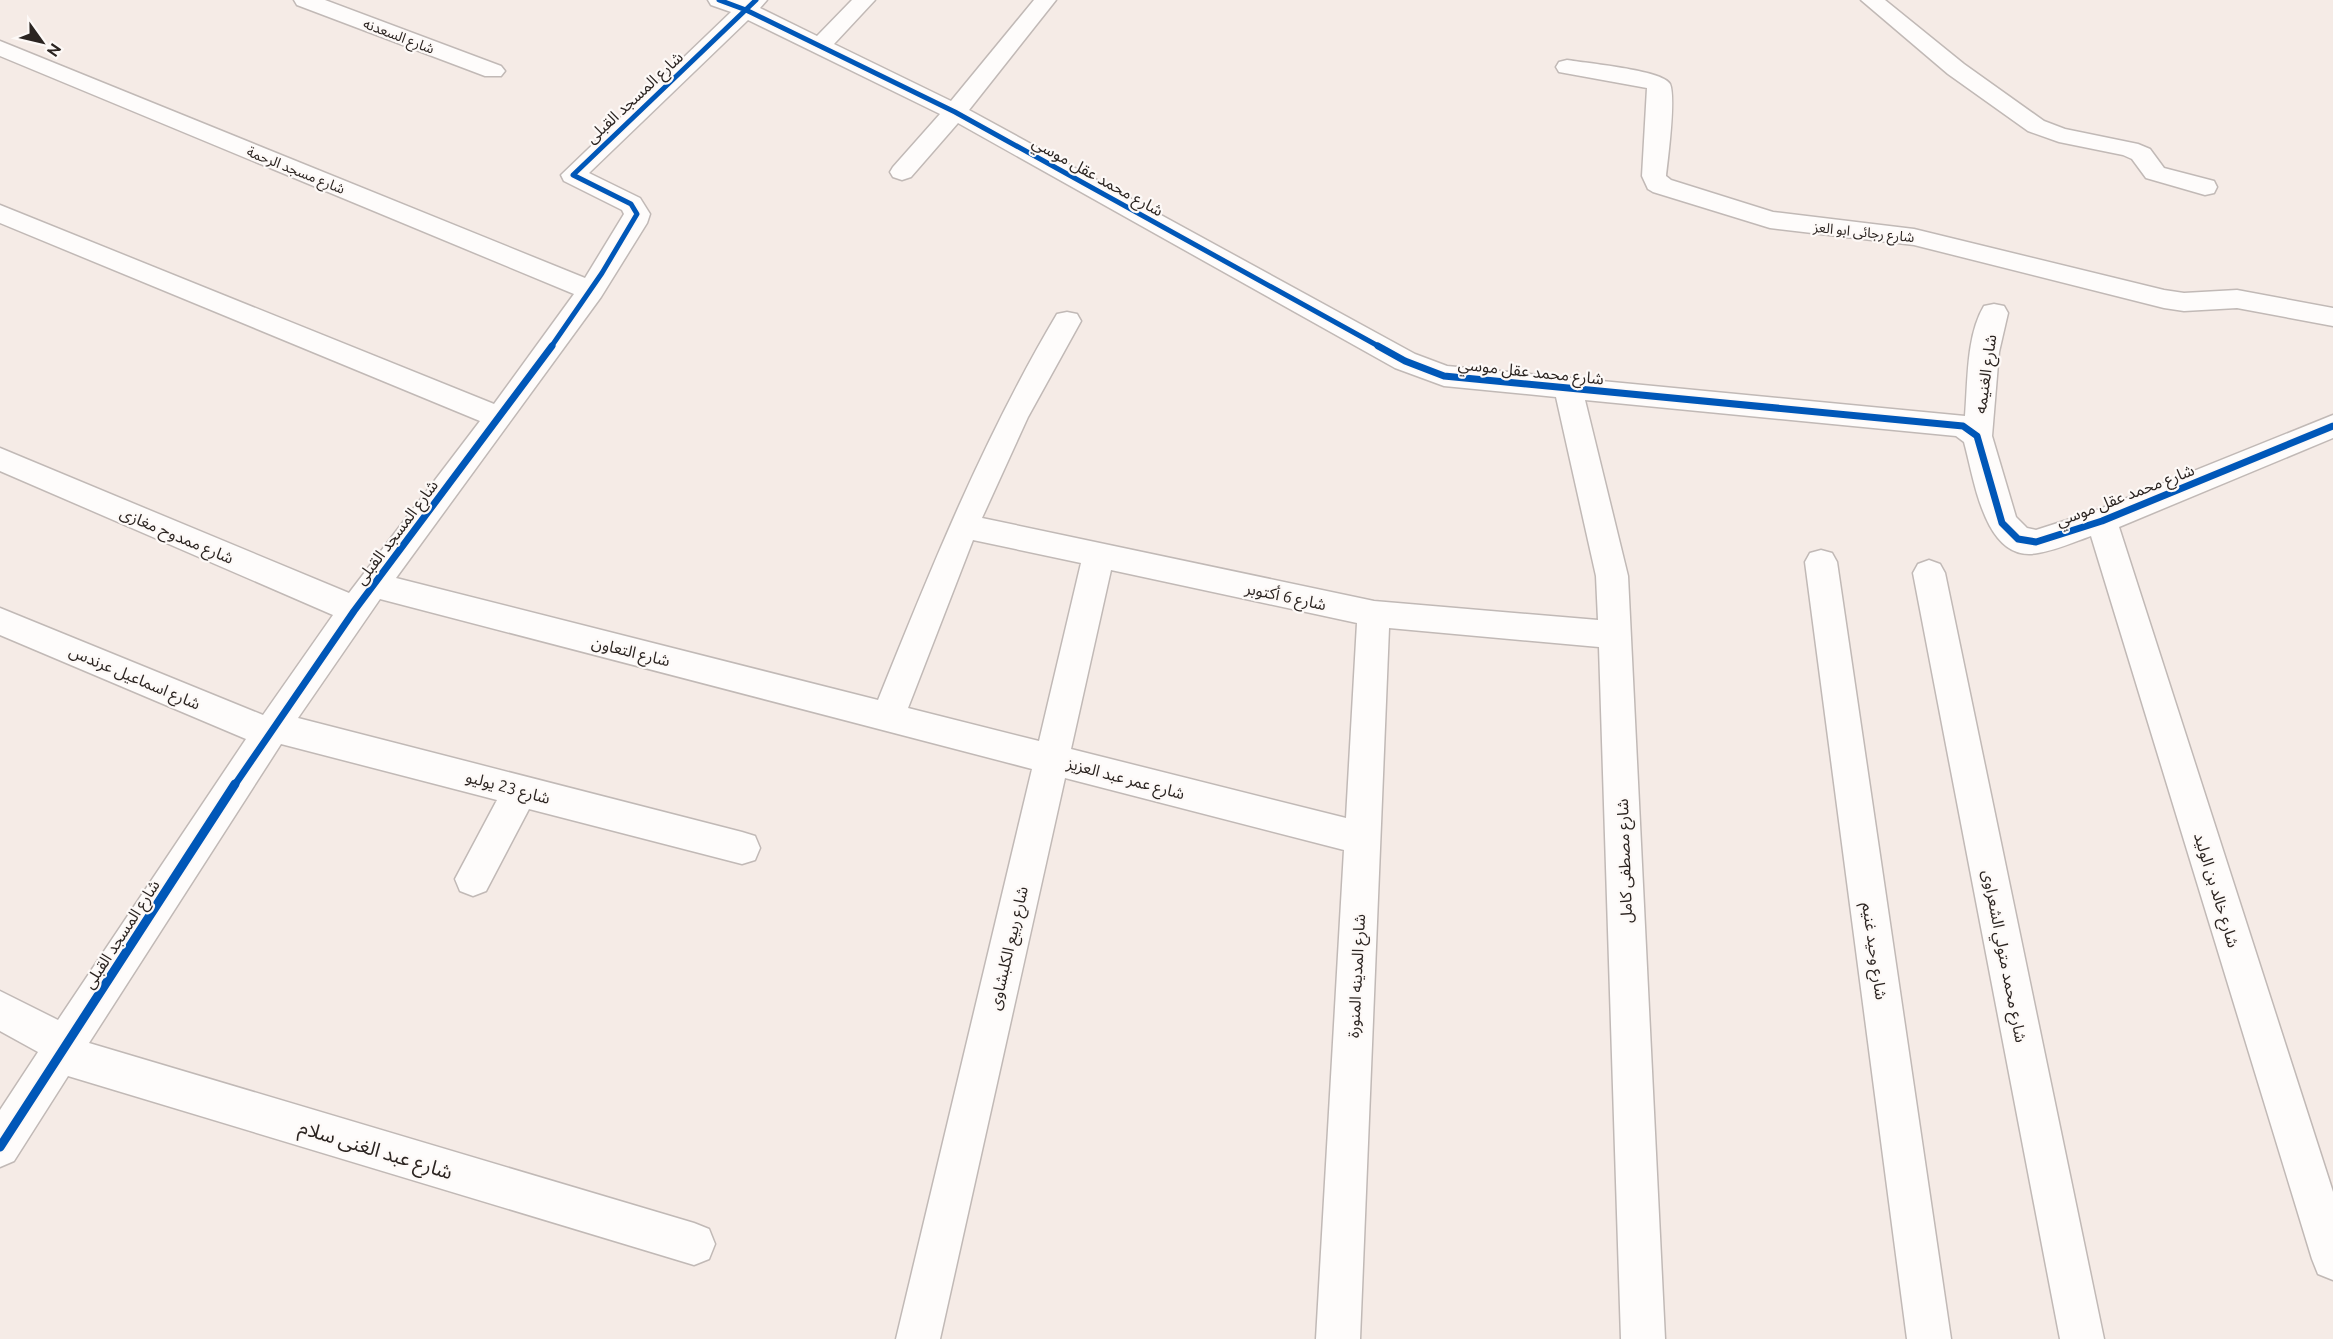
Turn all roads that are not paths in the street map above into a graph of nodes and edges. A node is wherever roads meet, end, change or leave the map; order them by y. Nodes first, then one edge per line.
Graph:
1 (305, 0) edge
2 (864, 0) edge
3 (1045, 0) edge
4 (1872, 0) edge
5 (740, 3) edge
6 (820, 46) junction
7 (0, 48) edge
8 (1567, 67) dead end
9 (493, 71) dead end
10 (955, 112) junction
11 (902, 172) dead end
12 (2205, 187) dead end
13 (0, 213) edge
14 (592, 291) junction
15 (1994, 313) dead end
16 (2333, 317) edge
17 (1067, 321) dead end
18 (1568, 388) junction
19 (498, 417) junction
20 (2332, 430) edge
21 (1977, 436) junction
22 (0, 459) edge
23 (2102, 521) junction
24 (963, 526) junction
25 (1098, 557) junction
26 (1821, 562) dead end
27 (1929, 573) dead end
28 (374, 585) junction
29 (355, 610) junction
30 (1374, 614) junction
31 (0, 621) edge
32 (1615, 635) junction
33 (888, 717) junction
34 (272, 730) junction
35 (1052, 759) junction
36 (520, 791) junction
37 (1363, 839) junction
38 (742, 848) dead end
39 (473, 879) dead end
40 (0, 1010) edge
41 (62, 1049) junction
42 (0, 1147) edge
43 (694, 1244) dead end
44 (2333, 1259) edge
45 (918, 1339) edge
46 (1338, 1339) edge
47 (1643, 1339) edge
48 (1929, 1339) edge
49 (2082, 1339) edge

1 - 9 street, شارع السعدنه
2 - 6 street
3 - 10 street
4 - 12 street
5 - 6 street, شارع محمد عقل موسي
5 - 14 street, شارع المسجد القبلى
6 - 10 street, شارع محمد عقل موسي
7 - 14 street, شارع مسجد الرحمة
8 - 16 street, شارع رجائى ابو العز
10 - 11 street
10 - 18 street, شارع محمد عقل موسي
13 - 19 street
14 - 19 street, شارع المسجد القبلى
15 - 21 street, شارع الغنيمه
17 - 24 street
18 - 21 street, شارع محمد عقل موسي
18 - 32 street, شارع مصطفى كامل
19 - 28 street, شارع المسجد القبلى
20 - 23 street, شارع محمد عقل موسي
21 - 23 street, شارع محمد عقل موسي
22 - 29 street, شارع ممدوح مغازى
23 - 44 street, شارع خالد بن الوليد
24 - 25 street, شارع 6 أكتوبر
24 - 33 street
25 - 30 street, شارع 6 أكتوبر
25 - 35 street, شارع ربيع الكلبشاوى
26 - 48 street, شارع وحيد غنيم
27 - 49 street, شارع محمد متولي الشعراوى
28 - 29 street, شارع المسجد القبلى
28 - 33 street, شارع التعاون
29 - 34 street, شارع المسجد القبلى
30 - 32 street, شارع 6 أكتوبر
30 - 37 street, شارع المدينه المنورة
31 - 34 street, شارع اسماعيل عرندس
32 - 47 street, شارع مصطفى كامل
33 - 35 street, شارع عمر عبد العزيز
34 - 36 street, شارع 23 يوليو
34 - 41 street, شارع المسجد القبلى
35 - 37 street, شارع عمر عبد العزيز
35 - 45 street, شارع ربيع الكلبشاوى
36 - 38 street, شارع 23 يوليو
36 - 39 street
37 - 46 street, شارع المدينه المنورة
40 - 41 street, شارع عبد الغنى سلام
41 - 42 street, شارع المسجد القبلى
41 - 43 street, شارع عبد الغنى سلام

